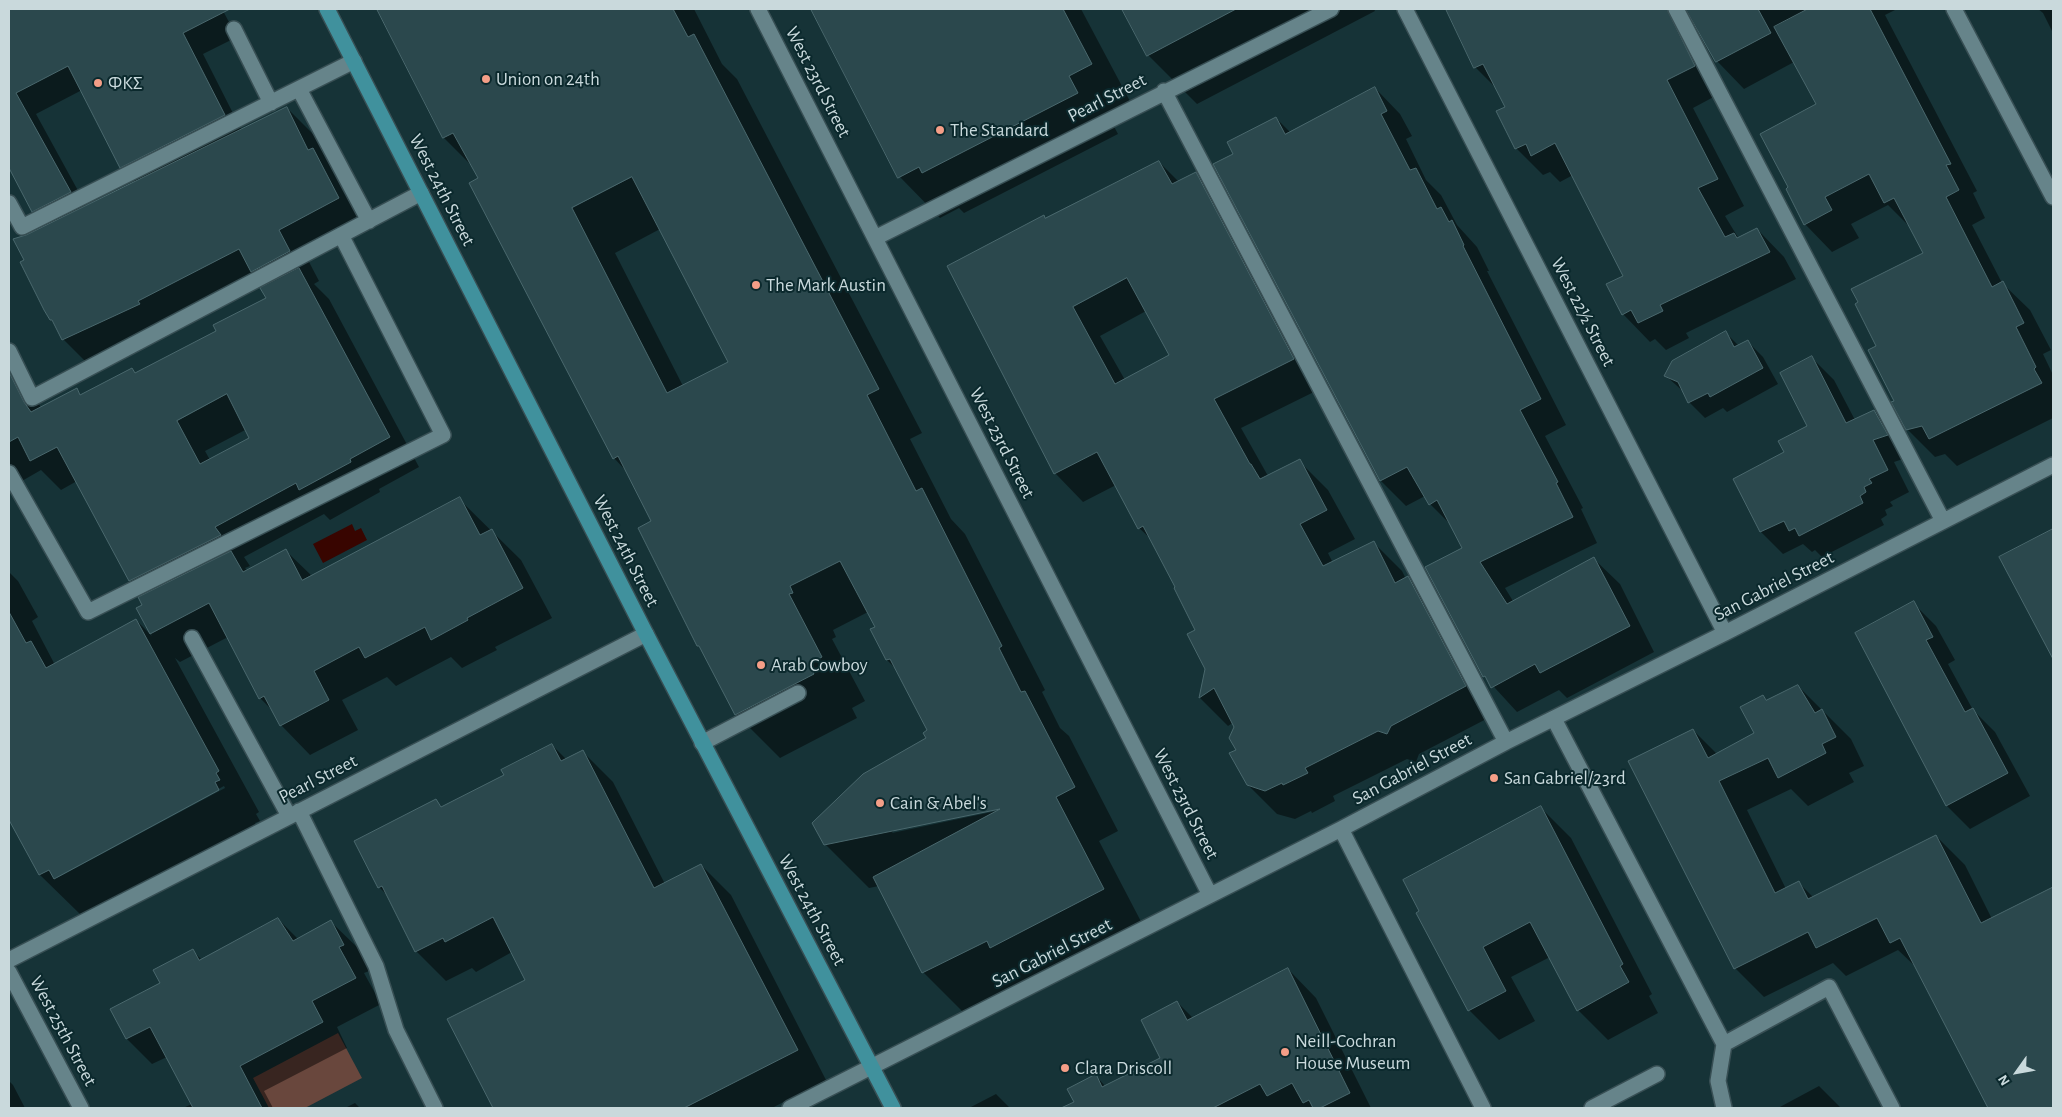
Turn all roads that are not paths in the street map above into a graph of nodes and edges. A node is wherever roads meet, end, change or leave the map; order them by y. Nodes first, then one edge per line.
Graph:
1 (327, 9) edge
2 (758, 9) edge
3 (1331, 9) edge
4 (1405, 9) edge
5 (1676, 9) edge
6 (1954, 9) edge
7 (234, 28) dead end
8 (354, 61) junction
9 (299, 89) junction
10 (1164, 91) junction
11 (271, 103) junction
12 (422, 193) junction
13 (2053, 197) edge
14 (9, 203) edge
15 (369, 221) junction
16 (341, 235) junction
17 (875, 238) junction
18 (9, 351) edge
19 (2053, 465) edge
20 (9, 473) edge
21 (1943, 521) junction
22 (1725, 633) junction
23 (646, 634) junction
24 (192, 638) dead end
25 (798, 693) dead end
26 (1554, 718) junction
27 (1506, 742) junction
28 (702, 743) junction
29 (294, 814) junction
30 (1341, 829) junction
31 (1210, 895) junction
32 (9, 960) edge
33 (9, 972) edge
34 (1724, 1044) junction
35 (872, 1067) junction
36 (1657, 1074) dead end
37 (81, 1108) edge
38 (435, 1108) edge
39 (790, 1108) edge
40 (893, 1108) edge
41 (1483, 1108) edge
42 (1592, 1108) edge
43 (1724, 1108) edge
44 (1892, 1108) edge

1 - 8 main road, West 24th Street
2 - 17 street, West 23rd Street
3 - 10 street, Pearl Street
4 - 22 street, West 22½ Street
5 - 21 street
6 - 13 street
7 - 11 street
8 - 9 street
8 - 12 main road, West 24th Street
9 - 11 street
9 - 15 street
10 - 17 street, Pearl Street
10 - 27 street
11 - 14 street
12 - 15 street
12 - 23 main road, West 24th Street
15 - 16 street
16 - 18 street
16 - 20 street
17 - 31 street, West 23rd Street
19 - 21 street, San Gabriel Street
21 - 22 street, San Gabriel Street
22 - 26 street, San Gabriel Street
23 - 28 main road, West 24th Street
23 - 29 street, Pearl Street
24 - 29 street
25 - 28 street
26 - 27 street, San Gabriel Street
26 - 34 street
27 - 30 street, San Gabriel Street
28 - 35 main road, West 24th Street
29 - 32 street, Pearl Street
29 - 38 street
30 - 31 street, San Gabriel Street
30 - 41 street
31 - 35 street, San Gabriel Street
33 - 37 street, West 25th Street
34 - 43 street
34 - 44 street
35 - 39 street, San Gabriel Street
35 - 40 main road, West 24th Street
36 - 42 street

